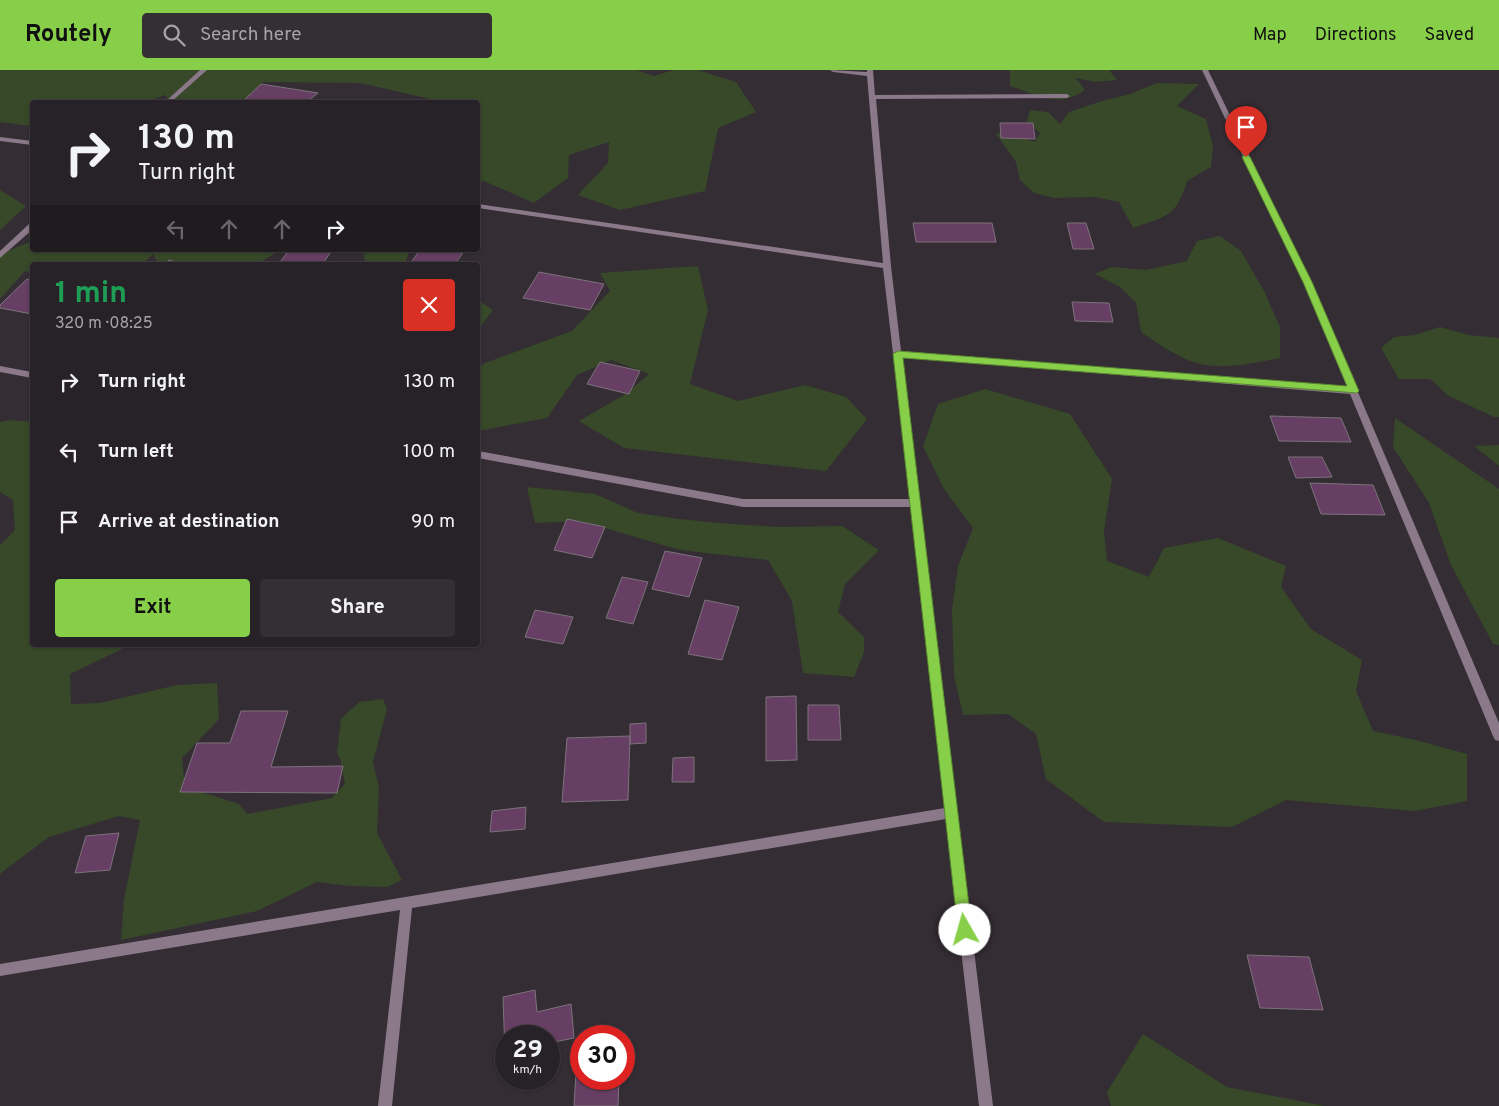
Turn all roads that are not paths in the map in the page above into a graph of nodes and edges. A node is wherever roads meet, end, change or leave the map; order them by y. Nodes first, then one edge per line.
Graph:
1 (204, 70) edge
2 (833, 70) edge
3 (1204, 70) edge
4 (870, 72) edge
5 (1067, 96) dead end
6 (873, 98) junction
7 (170, 100) edge
8 (0, 139) edge
9 (30, 143) edge
10 (480, 206) edge
11 (30, 228) edge
12 (0, 255) edge
13 (887, 266) junction
14 (898, 354) junction
15 (0, 369) edge
16 (30, 374) edge
17 (1354, 391) junction
18 (480, 455) edge
19 (914, 503) junction
20 (1499, 736) edge
21 (951, 813) junction
22 (407, 902) junction
23 (0, 970) edge
24 (385, 1106) edge
25 (986, 1106) edge

1 - 7 street
2 - 4 street
3 - 17 street
4 - 6 street
5 - 6 street
6 - 13 street
8 - 9 street
10 - 13 street
11 - 12 street
13 - 14 street
14 - 17 street
14 - 19 street
15 - 16 street
17 - 20 street
18 - 19 street
19 - 21 street
21 - 22 street
21 - 25 street
22 - 23 street
22 - 24 street

